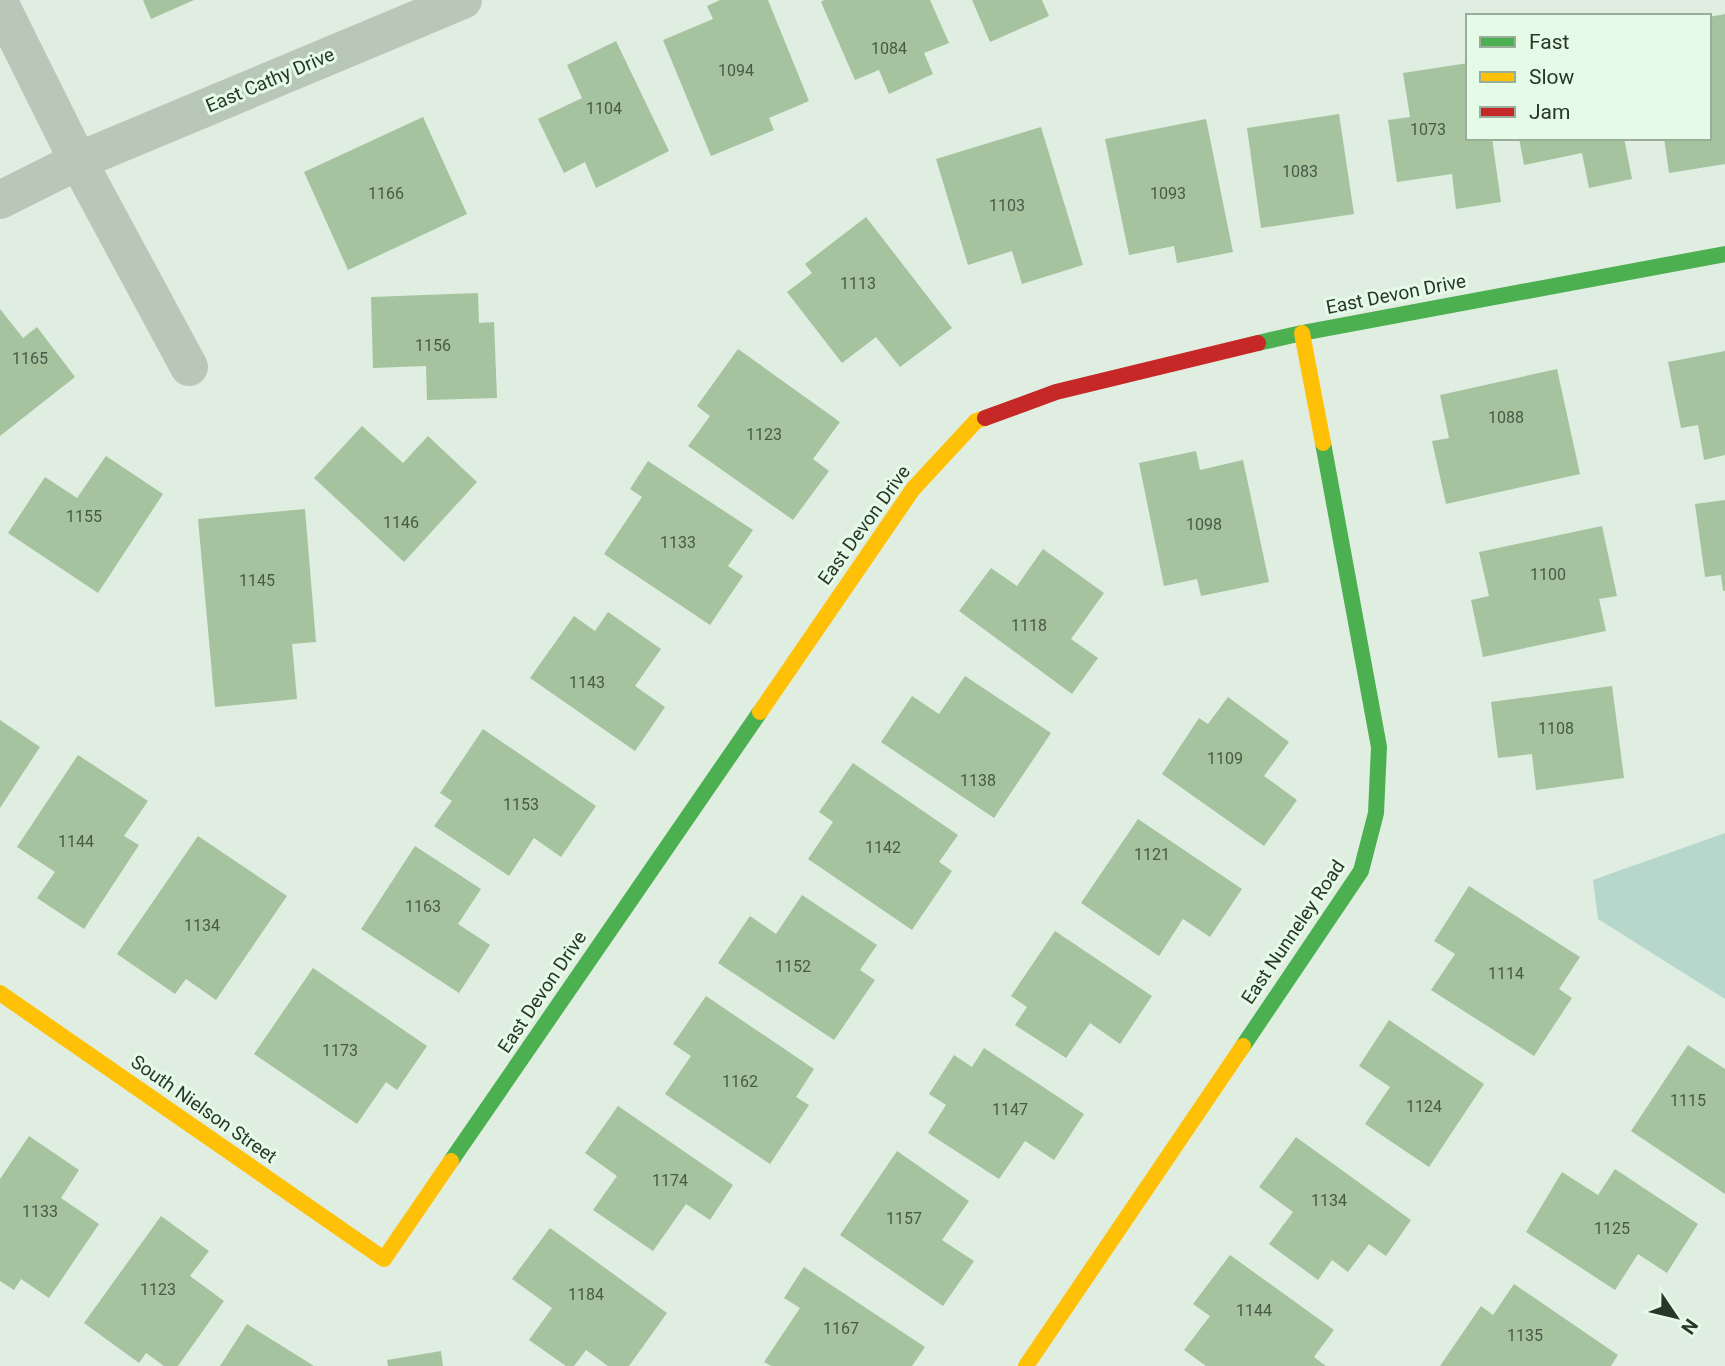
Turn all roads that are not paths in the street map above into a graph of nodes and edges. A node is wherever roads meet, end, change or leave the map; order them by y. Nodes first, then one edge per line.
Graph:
1 (463, 0) edge
2 (0, 4) edge
3 (78, 161) junction
4 (0, 200) edge
5 (1725, 254) edge
6 (1302, 333) junction
7 (189, 367) dead end
8 (0, 993) edge
9 (384, 1259) joint
10 (1026, 1366) edge

1 - 3 street, East Cathy Drive
2 - 3 street
3 - 4 street, East Cathy Drive
3 - 7 street
5 - 6 street, East Devon Drive
6 - 9 street, East Devon Drive
6 - 10 street, East Nunneley Road
8 - 9 street, South Nielson Street

